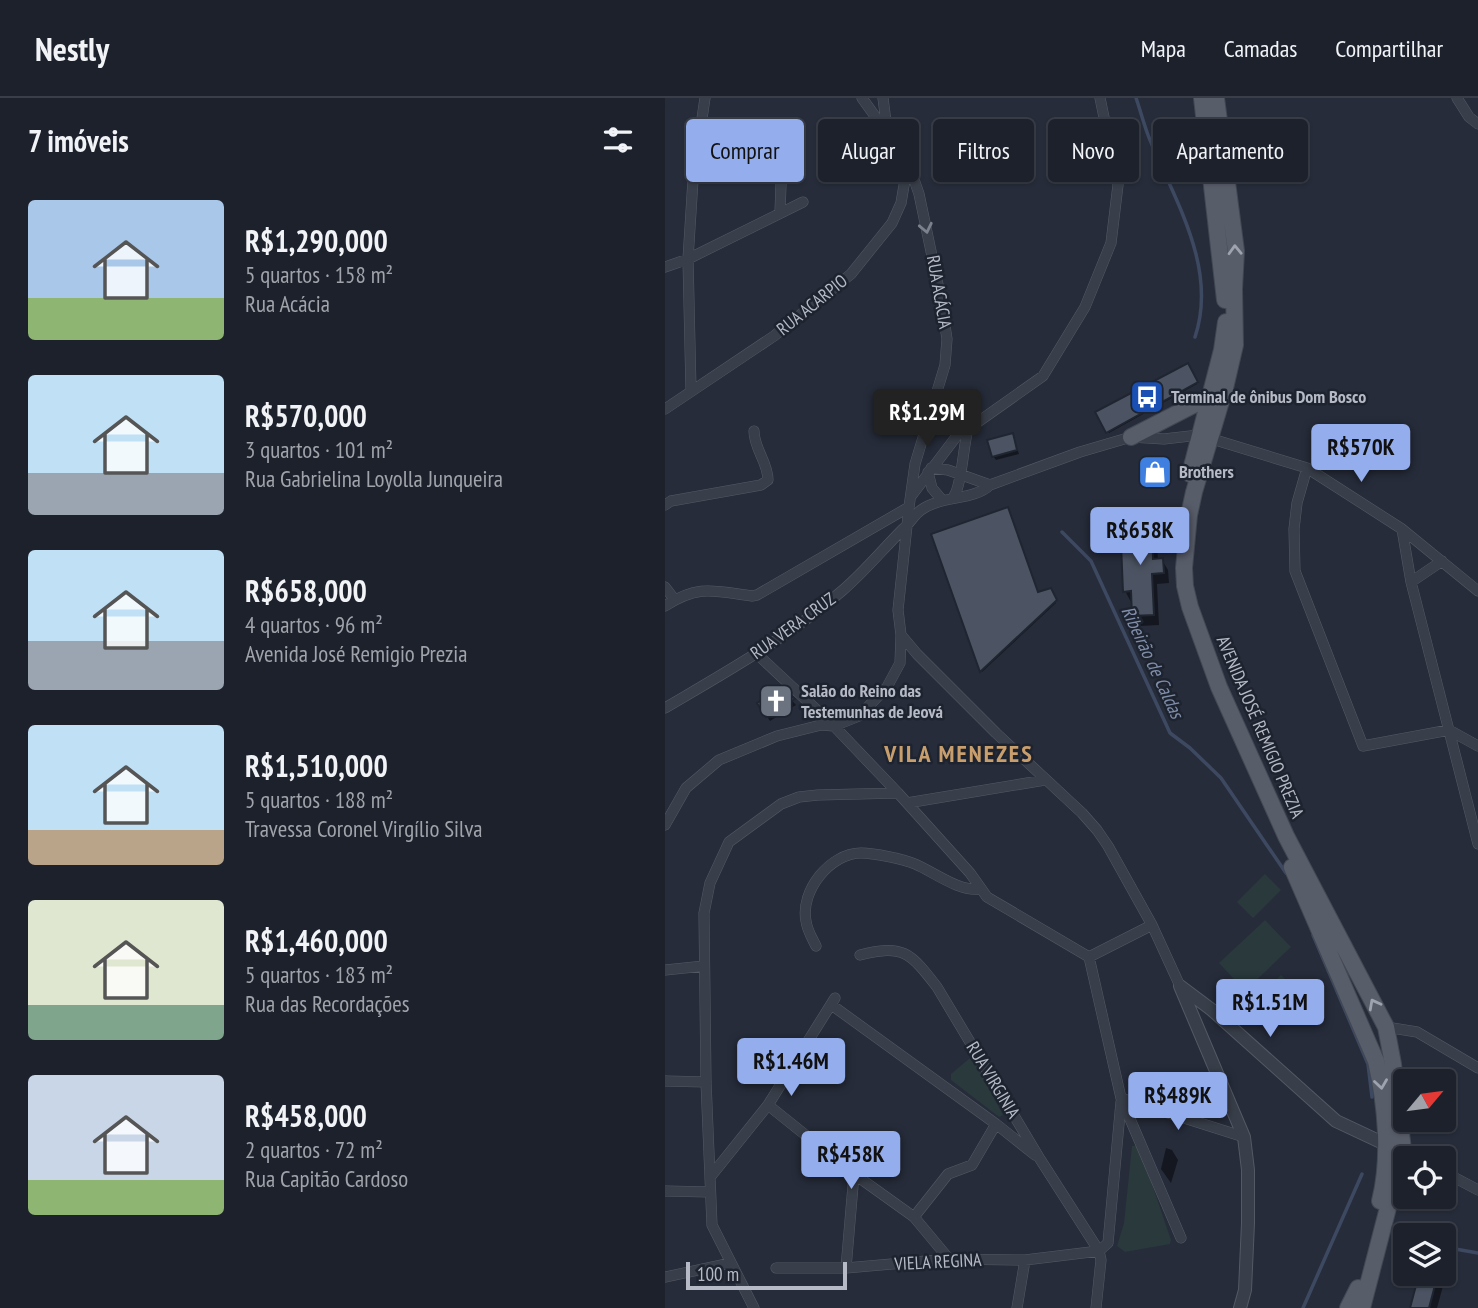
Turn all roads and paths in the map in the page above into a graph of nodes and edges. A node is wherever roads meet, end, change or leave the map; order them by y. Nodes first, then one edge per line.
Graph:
1 (705, 98) edge
2 (862, 98) edge
3 (883, 98) edge
4 (1100, 98) edge
5 (1202, 98) edge
6 (1216, 98) edge
7 (1457, 98) edge
8 (878, 119) edge
9 (886, 119) edge
10 (1478, 124) edge
11 (781, 182) edge
12 (905, 182) edge
13 (915, 182) edge
14 (803, 202) dead end
15 (780, 212) junction
16 (688, 259) junction
17 (665, 267) edge
18 (691, 390) junction
19 (1211, 396) junction
20 (665, 409) edge
21 (968, 429) junction
22 (754, 431) dead end
23 (1205, 436) junction
24 (1131, 437) junction
25 (1307, 468) junction
26 (930, 470) junction
27 (960, 474) junction
28 (990, 485) junction
29 (954, 496) junction
30 (942, 500) junction
31 (909, 503) junction
32 (665, 505) edge
33 (907, 526) junction
34 (1402, 529) junction
35 (1442, 561) junction
36 (1411, 582) junction
37 (665, 587) edge
38 (1478, 591) edge
39 (675, 600) junction
40 (665, 606) edge
41 (901, 635) junction
42 (757, 654) junction
43 (665, 708) edge
44 (834, 726) junction
45 (1449, 730) junction
46 (1478, 746) edge
47 (1045, 780) junction
48 (898, 793) junction
49 (907, 803) junction
50 (665, 825) edge
51 (1478, 844) edge
52 (980, 889) junction
53 (1152, 925) junction
54 (816, 946) dead end
55 (860, 955) dead end
56 (1089, 957) junction
57 (704, 966) junction
58 (665, 970) edge
59 (1180, 986) junction
60 (1212, 1010) junction
61 (1194, 1022) junction
62 (1386, 1027) junction
63 (1478, 1068) edge
64 (665, 1081) edge
65 (706, 1082) junction
66 (1121, 1098) junction
67 (768, 1105) junction
68 (996, 1124) junction
69 (1244, 1137) junction
70 (1385, 1144) junction
71 (1403, 1146) edge
72 (1040, 1159) junction
73 (854, 1174) junction
74 (711, 1176) junction
75 (1456, 1178) edge
76 (1393, 1189) edge
77 (1478, 1190) edge
78 (665, 1191) edge
79 (710, 1192) junction
80 (914, 1217) junction
81 (1181, 1238) dead end
82 (1099, 1251) junction
83 (949, 1259) junction
84 (1025, 1260) junction
85 (731, 1263) junction
86 (776, 1268) dead end
87 (846, 1268) junction
88 (665, 1277) edge
89 (754, 1308) edge
90 (1017, 1308) edge
91 (1096, 1308) edge
92 (1240, 1308) edge
93 (1350, 1308) edge
94 (1362, 1308) edge

1 - 16 street
2 - 8 street, RUA ACÁCIA
3 - 9 street
4 - 21 street
5 - 19 main road, AVENIDA JOSÉ REMIGIO PREZIA
23 -> 6 main road, AVENIDA JOSÉ REMIGIO PREZIA
7 - 10 street
11 - 15 street
12 - 18 street, RUA ACARPIO
13 -> 31 street, RUA ACÁCIA
14 - 15 street
15 - 16 street
16 - 17 street
16 - 18 street
18 - 20 street, RUA ACARPIO
19 - 23 main road, AVENIDA JOSÉ REMIGIO PREZIA
19 - 24 main road
21 - 26 street
21 - 27 street
22 - 32 street
23 - 24 street, RUA VERA CRUZ
23 - 25 street
62 -> 23 main road, AVENIDA JOSÉ REMIGIO PREZIA
23 -> 70 main road, AVENIDA JOSÉ REMIGIO PREZIA
24 - 28 street, RUA VERA CRUZ
25 - 34 street
25 - 45 street
26 - 27 street
26 - 30 street
26 - 31 street
27 - 28 street
27 - 29 street
28 - 29 street, RUA VERA CRUZ
29 - 30 street, RUA VERA CRUZ
30 - 33 street, RUA VERA CRUZ
31 - 33 street, RUA ACÁCIA
31 - 39 street
33 - 41 street, RUA ACÁCIA
33 - 42 street, RUA VERA CRUZ
34 - 35 street
34 - 36 street
35 - 36 street
35 - 38 street
36 - 45 street
37 - 39 street
39 - 40 street
41 - 44 street, RUA ACÁCIA
41 - 47 street
42 - 43 street, RUA VERA CRUZ
42 - 44 street
44 - 48 street
44 - 50 street, RUA ACÁCIA
45 - 46 street
45 - 51 street
47 - 49 street
47 - 53 street
48 - 49 street
48 - 57 street
49 - 52 street
52 - 54 street
52 - 56 street
53 - 56 street
53 - 59 street
55 - 72 street, RUA VIRGINIA
56 - 66 street
57 - 58 street
57 - 65 street
59 - 60 street
59 - 61 street
60 - 61 street
60 - 70 street
61 - 69 street
62 - 63 street
62 - 71 main road, AVENIDA JOSÉ REMIGIO PREZIA
64 - 65 street
65 - 74 street
66 - 69 street
66 - 81 street
66 - 82 street
67 - 68 street
67 - 73 street
67 - 74 street
68 - 72 street
68 - 80 street
69 - 92 street
70 - 93 main road, AVENIDA JOSÉ REMIGIO PREZIA
72 - 82 street, RUA VIRGINIA
73 - 80 street
73 - 87 street
74 - 79 street
75 - 77 street
76 - 94 main road, AVENIDA JOSÉ REMIGIO PREZIA
78 - 79 street
79 - 85 street
80 - 83 street
82 - 84 street, VIELA REGINA
82 - 91 street
83 - 84 street, VIELA REGINA
83 - 87 street, VIELA REGINA
84 - 90 street
85 - 88 street
85 - 89 street
86 - 87 street, VIELA REGINA

